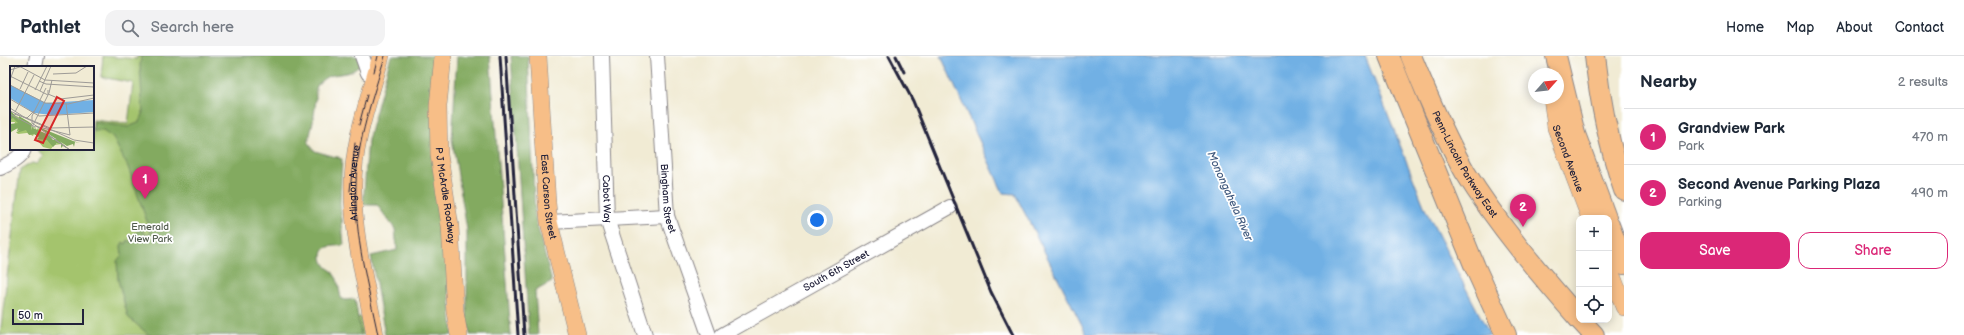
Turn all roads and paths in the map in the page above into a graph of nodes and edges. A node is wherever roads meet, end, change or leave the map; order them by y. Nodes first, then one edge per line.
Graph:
1 (37, 56) edge
2 (362, 56) edge
3 (381, 56) edge
4 (443, 56) edge
5 (538, 56) edge
6 (602, 56) edge
7 (657, 56) edge
8 (1389, 56) edge
9 (1411, 56) edge
10 (1552, 56) edge
11 (1556, 56) edge
12 (1595, 56) edge
13 (1606, 56) edge
14 (35, 66) edge
15 (1552, 68) edge
16 (376, 76) junction
17 (1553, 104) edge
18 (23, 151) edge
19 (1624, 154) edge
20 (0, 168) edge
21 (1624, 190) edge
22 (950, 207) dead end
23 (1589, 215) edge
24 (1605, 215) edge
25 (667, 216) junction
26 (607, 219) junction
27 (549, 222) junction
28 (1612, 233) edge
29 (1624, 264) edge
30 (1612, 276) edge
31 (1624, 307) edge
32 (1576, 314) edge
33 (1584, 323) edge
34 (375, 335) edge
35 (459, 335) edge
36 (577, 335) edge
37 (645, 335) edge
38 (709, 335) edge
39 (722, 335) edge
40 (1506, 335) edge
41 (1594, 335) edge

1 - 14 street
2 - 16 street
3 - 16 main road, Arlington Avenue
4 - 35 main road, P J McArdle Roadway
5 - 27 main road, East Carson Street
6 - 26 street, Cabot Way
7 - 25 street, Bingham Street
8 - 40 highway
9 - 32 highway, Penn-Lincoln Parkway East
10 - 15 main road
11 - 24 highway
12 - 21 highway
13 - 19 highway
16 - 34 main road, Arlington Avenue
17 - 23 main road, Second Avenue
18 - 20 street
22 - 39 street, South 6th Street
25 - 26 street
25 - 38 street, Bingham Street
26 - 27 street
26 - 37 street, Cabot Way
27 - 36 main road, East Carson Street
28 - 29 highway
30 - 31 main road
33 - 41 highway, Penn-Lincoln Parkway East

